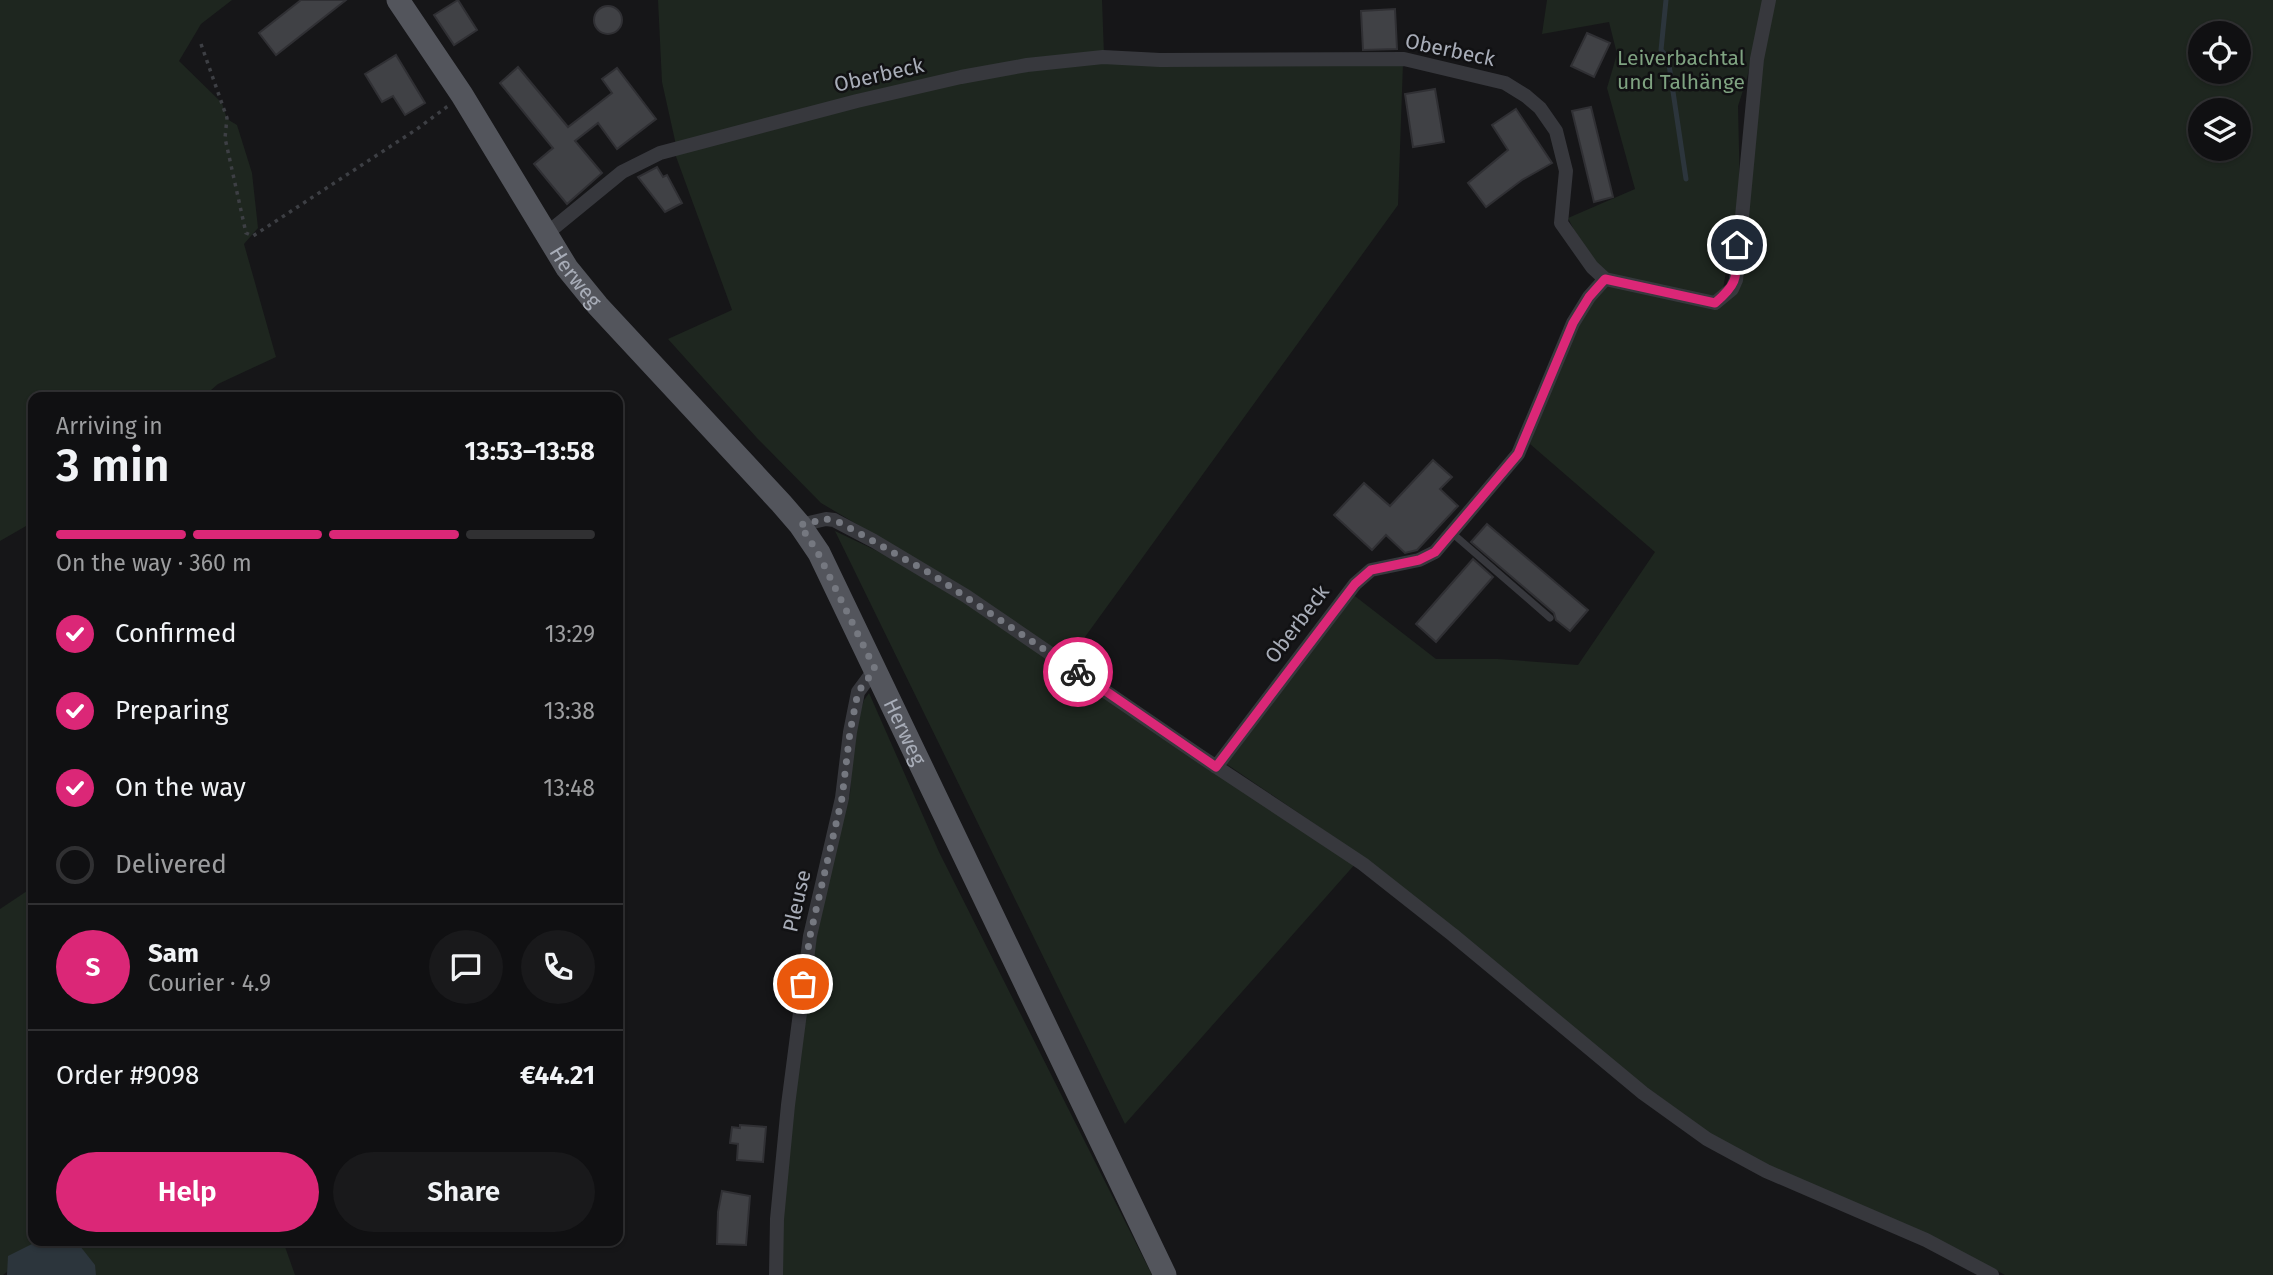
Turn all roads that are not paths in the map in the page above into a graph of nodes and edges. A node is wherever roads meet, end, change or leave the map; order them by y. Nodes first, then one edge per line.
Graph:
1 (398, 0) edge
2 (1769, 0) edge
3 (545, 235) junction
4 (1605, 279) junction
5 (800, 525) junction
6 (1452, 533) junction
7 (1550, 618) dead end
8 (875, 669) junction
9 (1216, 767) junction
10 (776, 1275) edge
11 (1165, 1275) edge
12 (1992, 1275) edge

1 - 3 main road, Herweg
2 - 4 street
3 - 4 street, Oberbeck
3 - 5 main road, Herweg
4 - 6 street, Oberbeck
5 - 8 main road, Herweg
5 - 9 street
6 - 7 lane
6 - 9 street, Oberbeck
8 - 10 street, Pleuse
8 - 11 main road, Herweg
9 - 12 street

